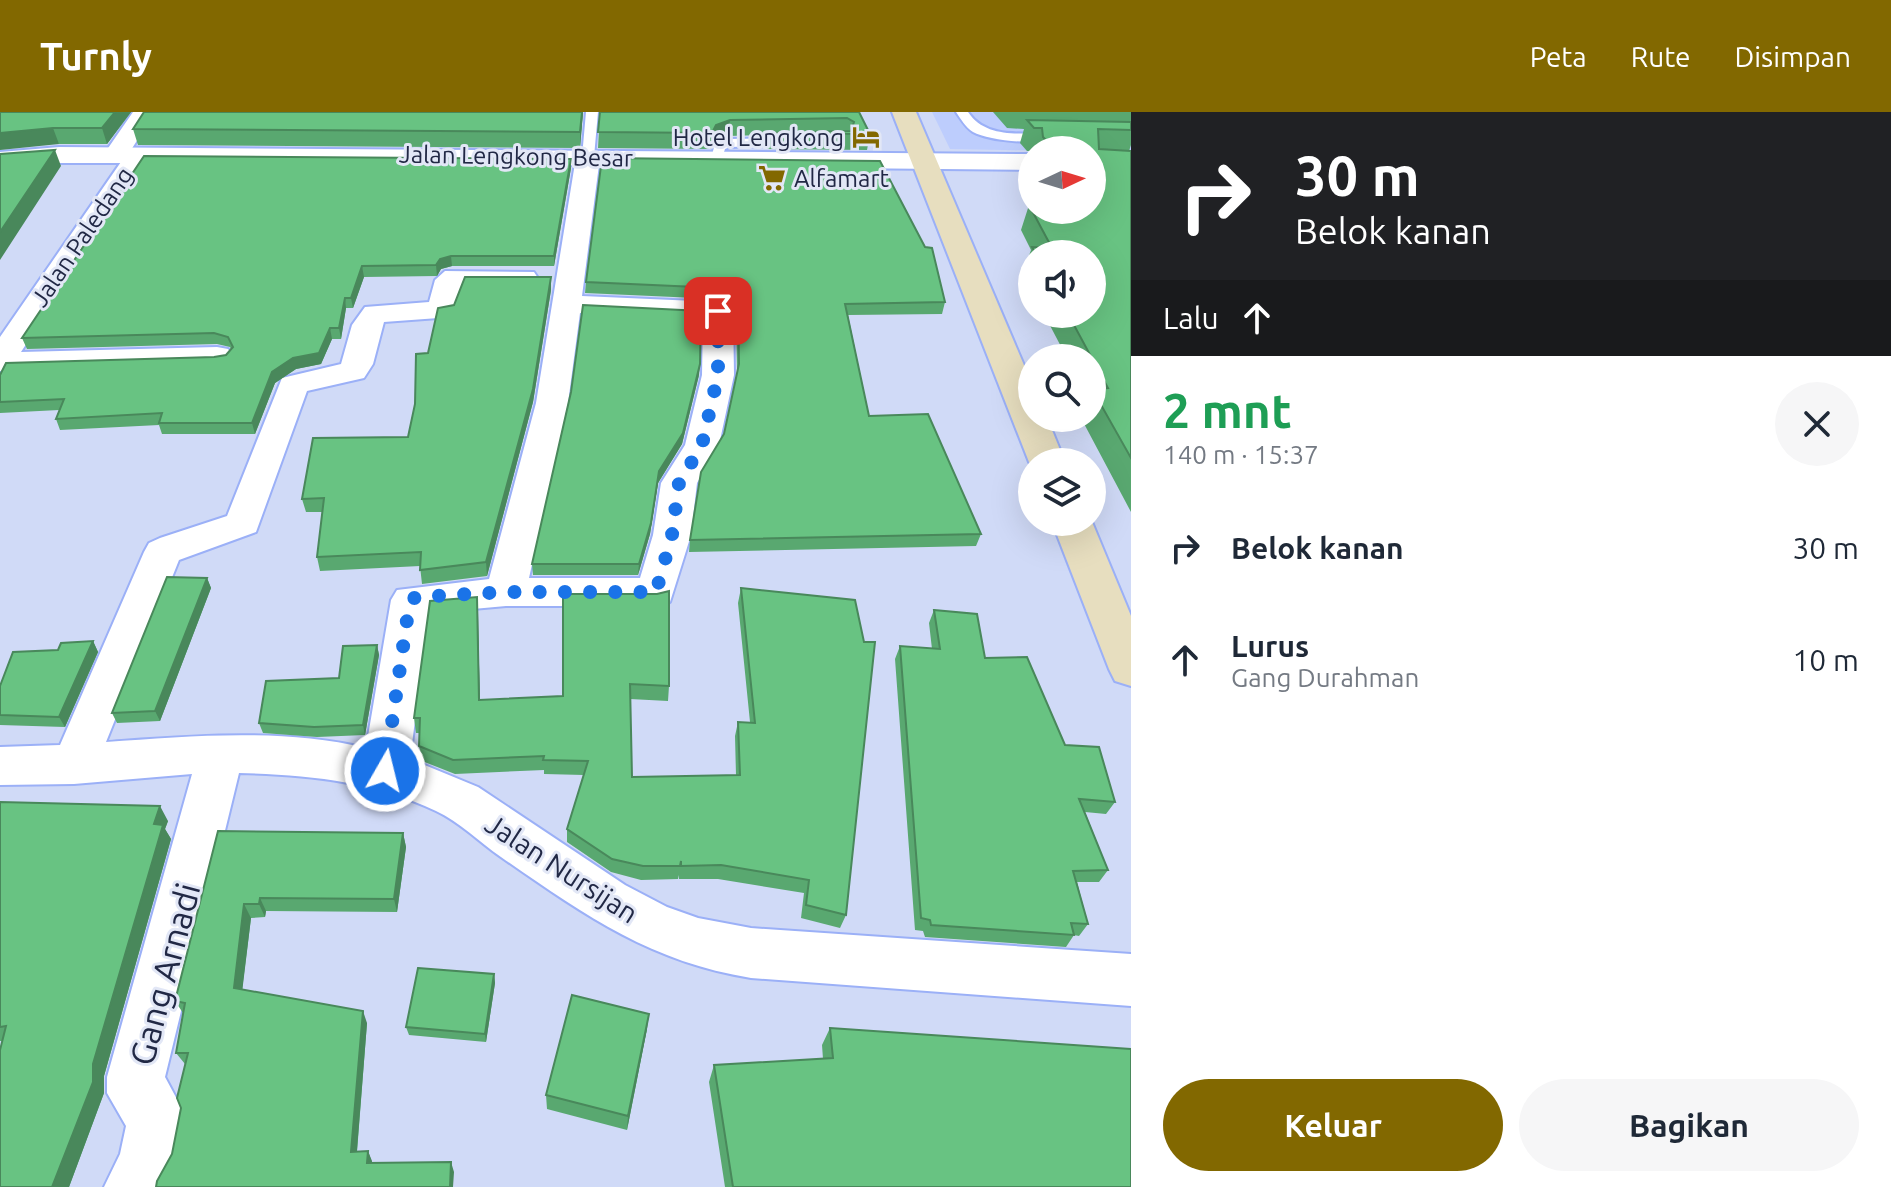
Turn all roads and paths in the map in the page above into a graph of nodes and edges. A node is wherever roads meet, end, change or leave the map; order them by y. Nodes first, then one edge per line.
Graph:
1 (144, 112) edge
2 (592, 112) edge
3 (904, 112) edge
4 (962, 112) edge
5 (1052, 136) edge
6 (816, 141) edge
7 (127, 154) junction
8 (588, 157) junction
9 (717, 158) junction
10 (0, 160) edge
11 (924, 160) junction
12 (1018, 162) edge
13 (569, 291) junction
14 (217, 356) edge
15 (0, 361) edge
16 (1041, 448) edge
17 (1078, 536) edge
18 (507, 587) junction
19 (1131, 669) edge
20 (221, 754) junction
21 (74, 765) junction
22 (0, 766) edge
23 (385, 771) junction
24 (1131, 980) edge
25 (135, 1187) edge

1 - 7 street, Jalan Paledang
2 - 8 lane
3 - 11 main road
4 - 5 lane
6 - 9 lane
7 - 8 street, Jalan Lengkong Besar
7 - 10 street, Jalan Lengkong Besar
7 - 15 street, Jalan Paledang
8 - 9 street, Jalan Lengkong Besar
8 - 13 street
9 - 11 street, Jalan Lengkong Besar
11 - 12 street, Jalan Lengkong Besar
11 - 16 main road
13 - 18 street
13 - 18 street
13 - 21 street
14 - 15 street
17 - 19 main road
18 - 23 street
20 - 21 street, Jalan Nursijan
20 - 23 street, Jalan Nursijan
20 - 25 street, Gang Arnadi
21 - 22 street, Jalan Nursijan
23 - 24 street, Jalan Nursijan

